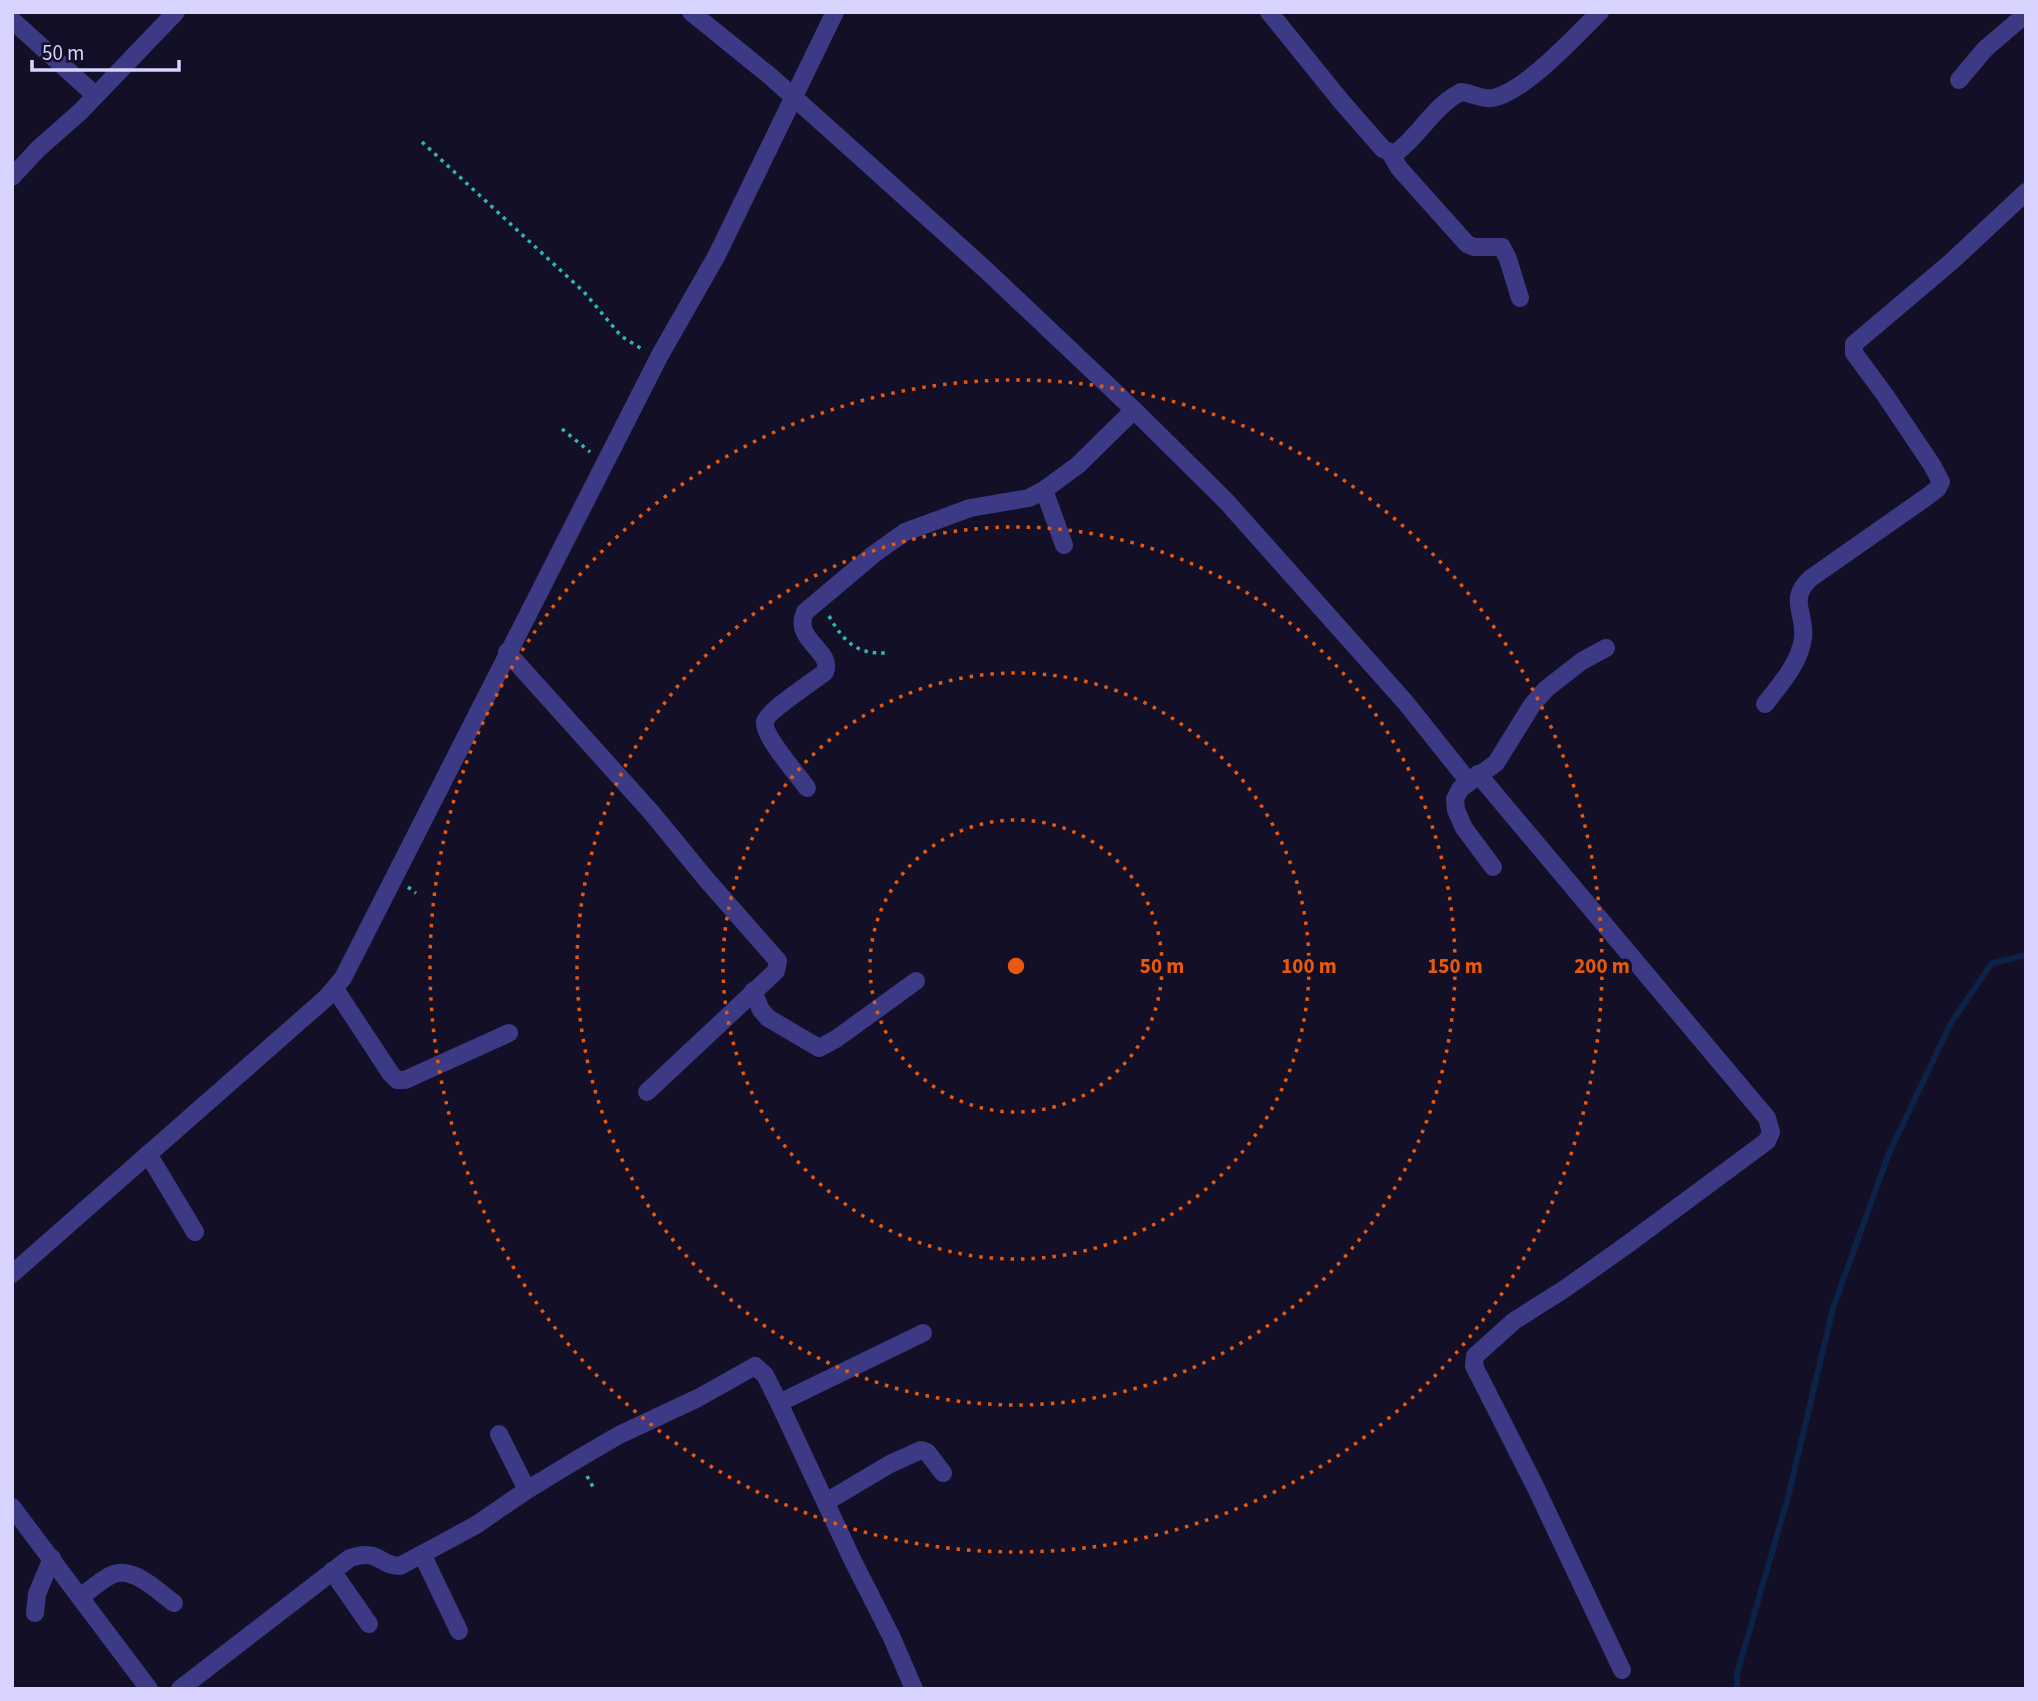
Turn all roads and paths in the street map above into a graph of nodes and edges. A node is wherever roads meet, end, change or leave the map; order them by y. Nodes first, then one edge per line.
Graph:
1 (176, 12) edge
2 (691, 12) edge
3 (835, 12) edge
4 (1269, 12) edge
5 (1600, 12) edge
6 (2026, 14) edge
7 (12, 20) edge
8 (1959, 80) dead end
9 (789, 94) junction
10 (95, 95) junction
11 (422, 142) dead end
12 (1391, 154) junction
13 (12, 177) edge
14 (2026, 192) edge
15 (1520, 298) dead end
16 (639, 348) dead end
17 (1134, 410) junction
18 (562, 429) dead end
19 (606, 463) junction
20 (1044, 490) junction
21 (1064, 545) dead end
22 (823, 598) junction
23 (1606, 648) dead end
24 (507, 652) junction
25 (886, 653) dead end
26 (1765, 704) dead end
27 (1473, 778) junction
28 (807, 788) dead end
29 (1493, 867) dead end
30 (916, 981) dead end
31 (335, 989) junction
32 (752, 991) junction
33 (509, 1033) dead end
34 (647, 1093) dead end
35 (148, 1154) junction
36 (195, 1231) dead end
37 (12, 1273) edge
38 (923, 1333) dead end
39 (779, 1403) junction
40 (499, 1434) dead end
41 (943, 1473) dead end
42 (527, 1490) junction
43 (826, 1502) junction
44 (12, 1507) edge
45 (422, 1555) junction
46 (52, 1558) junction
47 (332, 1571) junction
48 (89, 1591) junction
49 (174, 1603) dead end
50 (35, 1613) dead end
51 (369, 1623) dead end
52 (458, 1631) dead end
53 (1622, 1670) dead end
54 (145, 1684) edge
55 (180, 1689) edge
56 (914, 1689) edge

1 - 10 street
2 - 9 street
3 - 9 street
4 - 12 street
5 - 12 street
6 - 8 street
7 - 10 street
9 - 17 street
9 - 19 street
10 - 13 street
11 - 16 path
12 - 15 street
14 - 26 street
17 - 20 street
17 - 27 street
18 - 19 path
19 - 24 street
20 - 21 street
20 - 22 street
22 - 25 path
22 - 28 street
23 - 27 street
24 - 31 street
24 - 32 street
27 - 29 street
27 - 53 street
30 - 32 street
31 - 33 street
31 - 35 street
32 - 34 street
35 - 36 street
35 - 37 street
38 - 39 street
39 - 42 street
39 - 43 street
40 - 42 street
41 - 43 street
42 - 45 street
43 - 56 street
44 - 46 street
45 - 47 street
45 - 52 street
46 - 48 street
46 - 50 street
47 - 51 street
47 - 55 street
48 - 49 street
48 - 54 street

